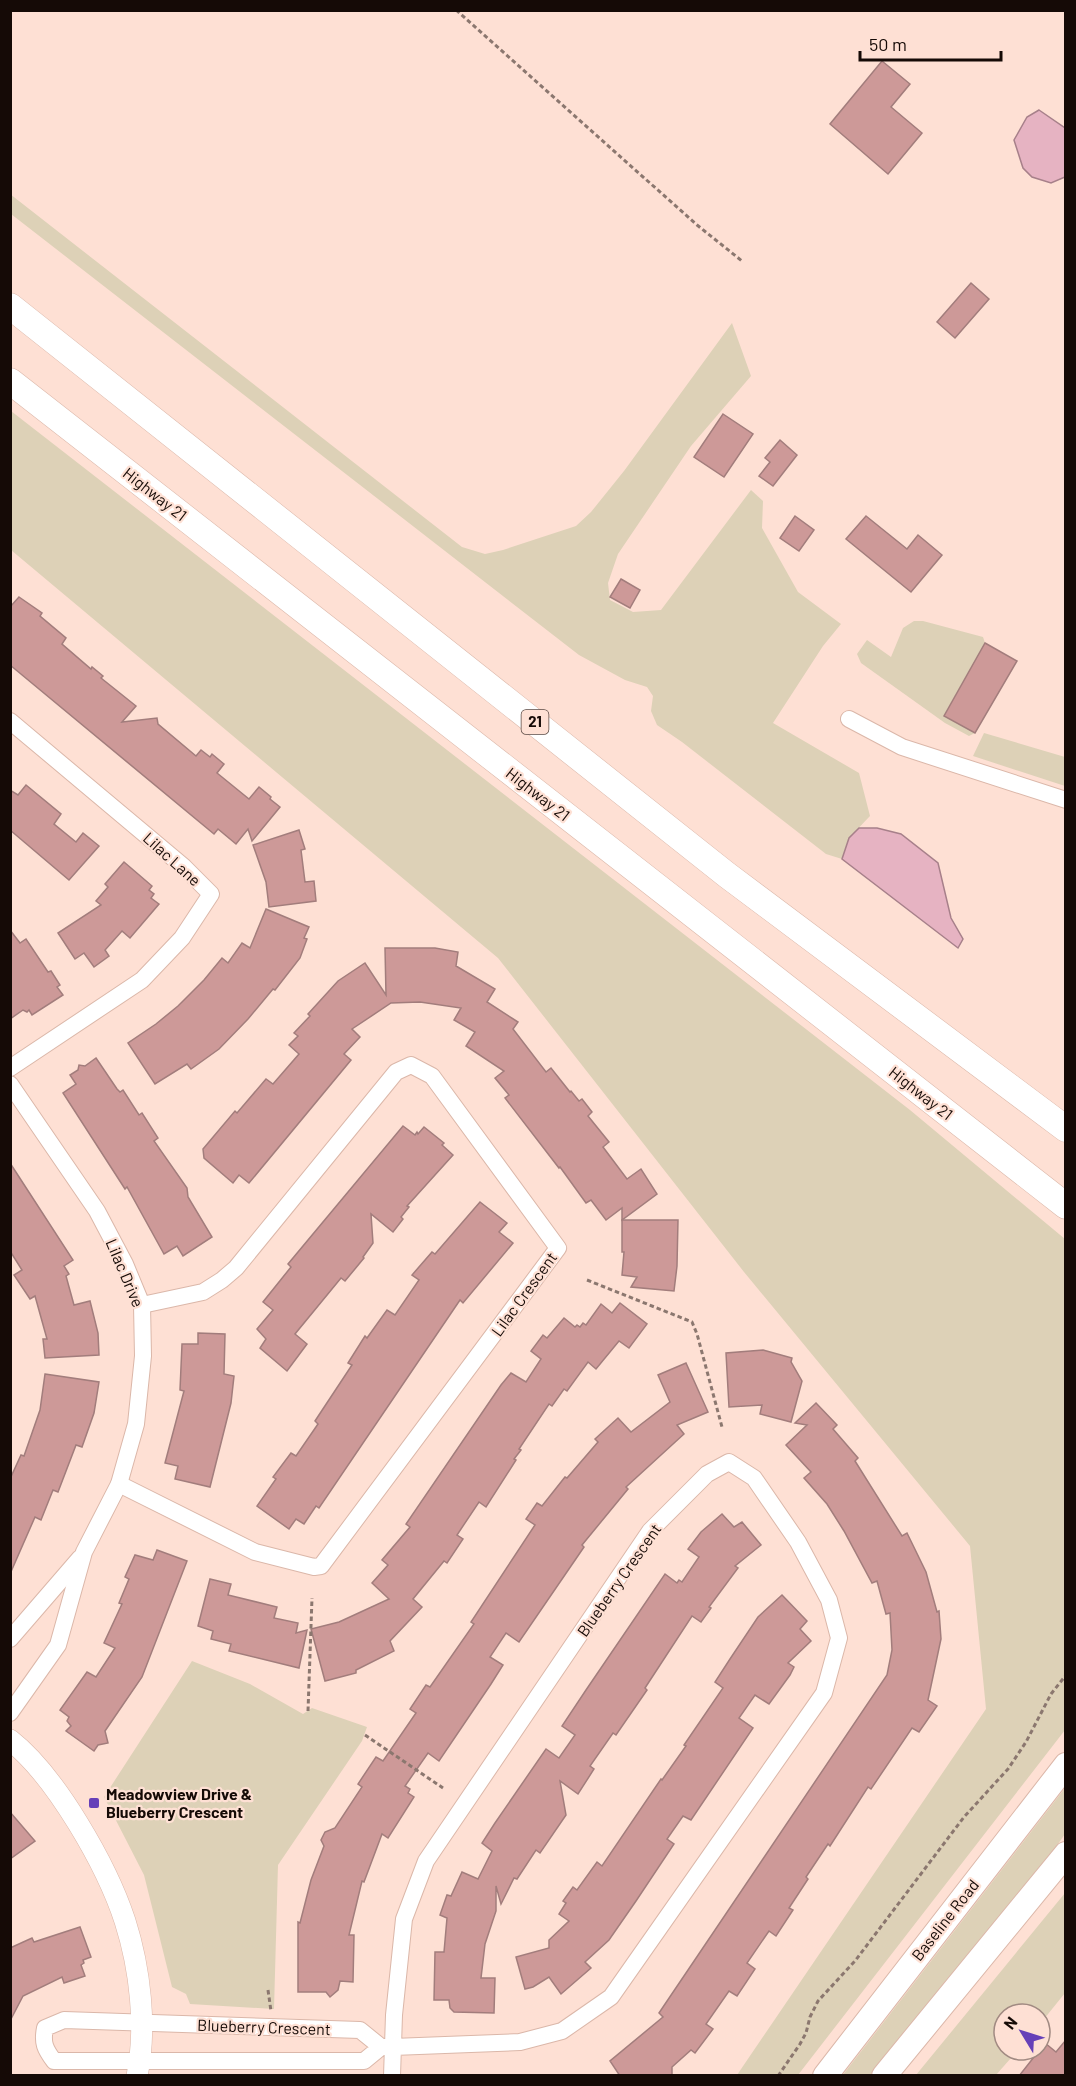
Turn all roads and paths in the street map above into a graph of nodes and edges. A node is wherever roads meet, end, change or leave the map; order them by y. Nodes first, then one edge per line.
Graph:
1 (456, 10) edge
2 (742, 261) dead end
3 (10, 306) edge
4 (10, 381) edge
5 (849, 718) dead end
6 (10, 721) edge
7 (1065, 800) edge
8 (10, 1068) edge
9 (10, 1084) edge
10 (1065, 1129) edge
11 (1040, 1186) junction
12 (1065, 1192) edge
13 (1065, 1206) edge
14 (586, 1280) dead end
15 (142, 1305) junction
16 (722, 1427) dead end
17 (119, 1484) junction
18 (84, 1552) junction
19 (312, 1598) dead end
20 (10, 1639) edge
21 (1065, 1675) edge
22 (308, 1711) dead end
23 (10, 1713) edge
24 (364, 1735) dead end
25 (10, 1740) edge
26 (1065, 1765) edge
27 (442, 1788) dead end
28 (1065, 1854) edge
29 (141, 2023) junction
30 (387, 2047) junction
31 (138, 2069) edge
32 (392, 2076) edge
33 (778, 2076) edge
34 (825, 2076) edge
35 (884, 2076) edge

1 - 2 path
3 - 10 main road, 21
4 - 11 main road, Highway 21
5 - 7 street
6 - 8 street, Lilac Lane
9 - 15 street, Lilac Drive
11 - 12 main road
11 - 13 main road, Highway 21
14 - 16 path
15 - 17 street, Lilac Drive
15 - 17 street, Lilac Crescent
17 - 18 street, Lilac Drive
18 - 20 street, Lilac Drive
18 - 23 street, Lilac Drive
19 - 22 path
21 - 33 path
24 - 27 path
25 - 29 street
26 - 34 main road, Baseline Road
28 - 35 main road
29 - 30 street, Blueberry Crescent
29 - 31 street
29 - 31 street, Blueberry Crescent
30 - 30 street, Blueberry Crescent
30 - 31 street, Blueberry Crescent
30 - 32 street, Blueberry Crescent

